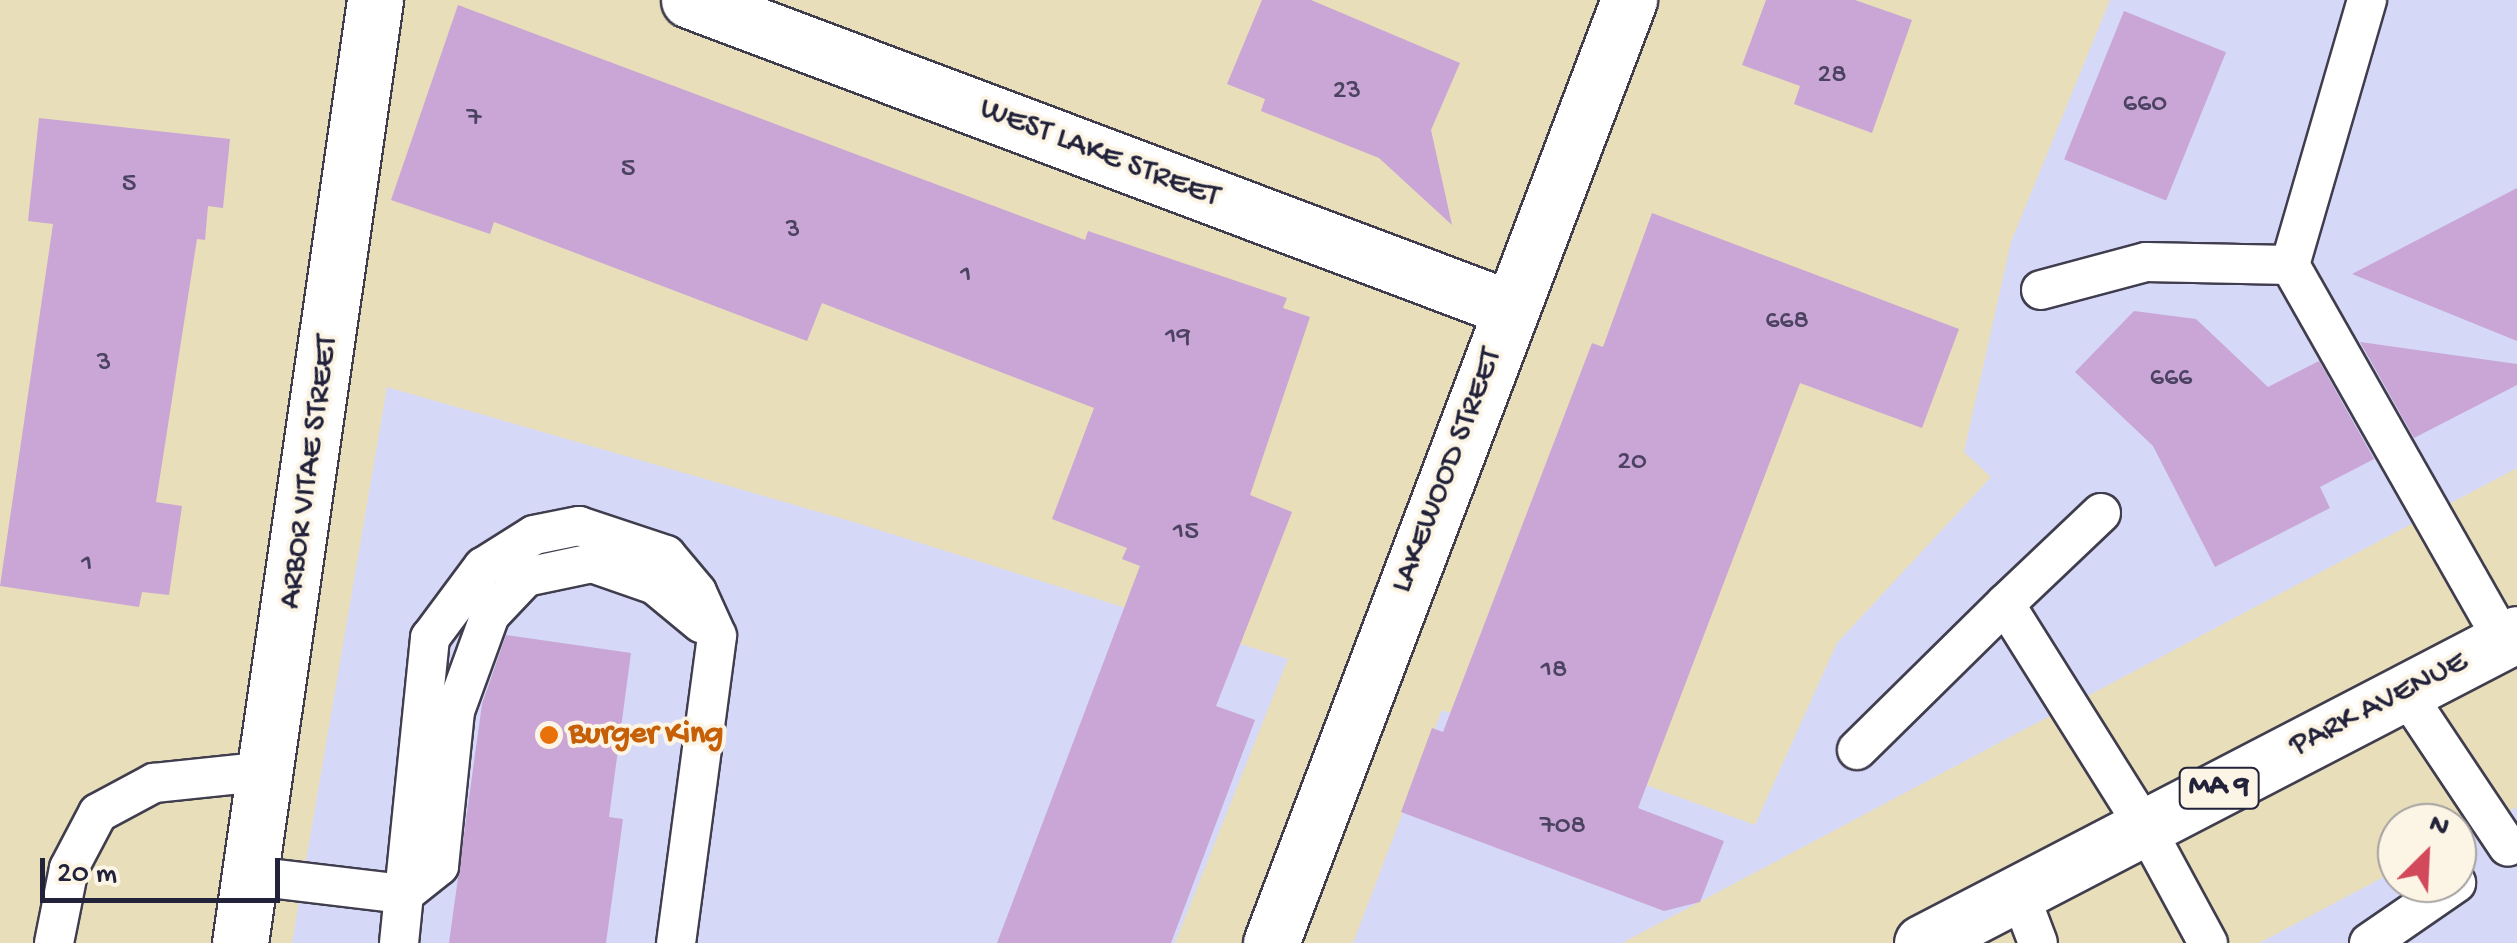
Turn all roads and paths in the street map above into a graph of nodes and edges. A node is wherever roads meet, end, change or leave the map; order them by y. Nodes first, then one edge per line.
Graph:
1 (375, 0) edge
2 (689, 0) edge
3 (1629, 0) edge
4 (2367, 0) edge
5 (2290, 265) junction
6 (2041, 290) dead end
7 (1510, 308) junction
8 (2101, 512) dead end
9 (2005, 604) junction
10 (2510, 637) edge
11 (2404, 691) junction
12 (1858, 750) dead end
13 (268, 771) junction
14 (2145, 827) junction
15 (2513, 844) edge
16 (2477, 869) edge
17 (252, 876) junction
18 (2019, 892) junction
19 (404, 894) junction
20 (2428, 903) edge
21 (54, 943) edge
22 (240, 943) edge
23 (400, 943) edge
24 (676, 943) edge
25 (1271, 943) edge
26 (1922, 943) edge
27 (2038, 943) edge
28 (2208, 943) edge
29 (2369, 943) edge

1 - 13 main road, ARBOR VITAE STREET
2 - 7 main road, WEST LAKE STREET
3 - 7 main road, LAKEWOOD STREET
4 - 5 lane
5 - 6 lane
5 - 10 lane
7 - 25 main road, LAKEWOOD STREET
8 - 9 lane
9 - 12 lane
9 - 14 lane
10 - 11 main road, PARK AVENUE / MA 9
11 - 14 main road, PARK AVENUE / MA 9
11 - 15 lane
13 - 17 main road, ARBOR VITAE STREET
13 - 21 lane
14 - 18 main road, PARK AVENUE / MA 9
14 - 28 lane
15 - 16 lane
17 - 19 lane
17 - 22 main road, ARBOR VITAE STREET
18 - 26 main road, PARK AVENUE / MA 9
18 - 27 lane
19 - 23 lane
19 - 24 lane
20 - 29 lane

